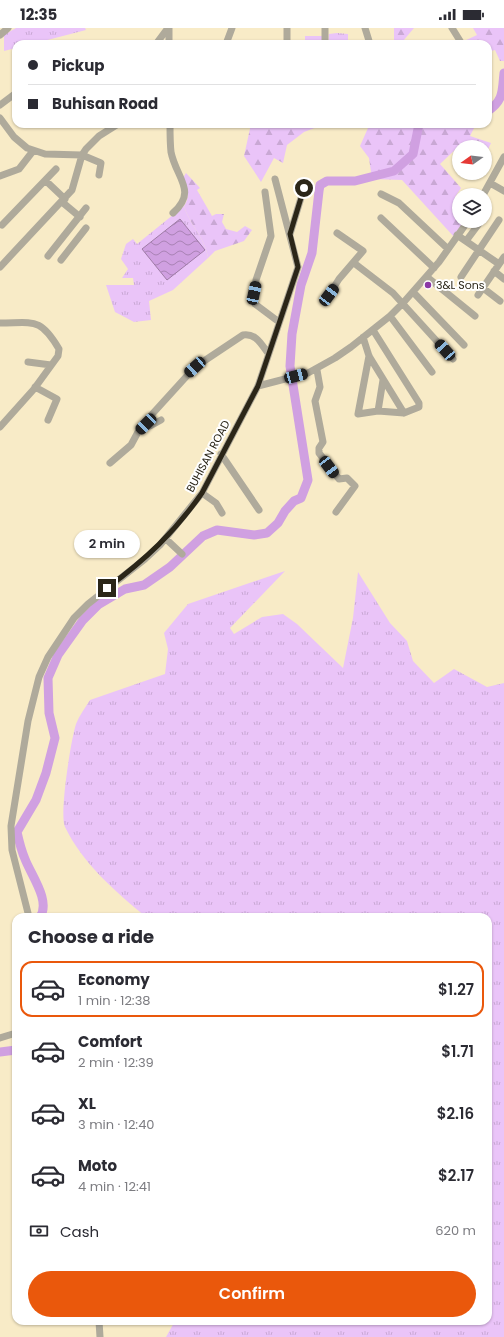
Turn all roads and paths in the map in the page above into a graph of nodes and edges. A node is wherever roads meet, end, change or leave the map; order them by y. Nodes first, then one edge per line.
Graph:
1 (8, 28) edge
2 (168, 28) edge
3 (232, 28) edge
4 (287, 28) edge
5 (325, 28) edge
6 (366, 28) edge
7 (452, 28) edge
8 (0, 35) edge
9 (159, 40) edge
10 (169, 40) edge
11 (228, 40) edge
12 (288, 40) edge
13 (325, 40) edge
14 (369, 40) edge
15 (460, 40) edge
16 (12, 96) edge
17 (0, 106) edge
18 (0, 118) edge
19 (112, 128) edge
20 (170, 128) edge
21 (33, 151) junction
22 (82, 155) junction
23 (504, 157) edge
24 (56, 169) dead end
25 (99, 175) dead end
26 (0, 176) edge
27 (275, 179) dead end
28 (46, 181) junction
29 (490, 183) junction
30 (304, 188) dead end
31 (487, 188) edge
32 (504, 191) edge
33 (265, 192) dead end
34 (380, 194) dead end
35 (64, 200) junction
36 (86, 208) dead end
37 (173, 213) dead end
38 (80, 217) junction
39 (381, 218) dead end
40 (499, 220) dead end
41 (2, 226) dead end
42 (86, 228) dead end
43 (462, 228) edge
44 (476, 228) edge
45 (69, 231) junction
46 (337, 233) dead end
47 (290, 234) junction
48 (457, 235) junction
49 (77, 238) junction
50 (466, 241) junction
51 (448, 249) junction
52 (478, 249) junction
53 (48, 256) dead end
54 (504, 257) edge
55 (61, 260) dead end
56 (354, 263) junction
57 (499, 264) junction
58 (0, 267) edge
59 (434, 268) junction
60 (494, 271) junction
61 (427, 277) junction
62 (461, 277) dead end
63 (504, 279) edge
64 (483, 288) junction
65 (412, 292) junction
66 (329, 295) dead end
67 (478, 295) dead end
68 (500, 301) dead end
69 (403, 303) junction
70 (390, 316) junction
71 (475, 316) dead end
72 (279, 322) junction
73 (0, 323) edge
74 (372, 330) junction
75 (362, 337) junction
76 (464, 345) dead end
77 (268, 353) junction
78 (369, 356) junction
79 (453, 359) dead end
80 (28, 362) dead end
81 (51, 365) junction
82 (317, 370) junction
83 (432, 372) dead end
84 (383, 380) junction
85 (258, 386) junction
86 (35, 387) junction
87 (378, 411) junction
88 (404, 412) junction
89 (48, 420) dead end
90 (161, 420) dead end
91 (146, 424) junction
92 (0, 427) edge
93 (221, 454) junction
94 (110, 463) dead end
95 (202, 493) junction
96 (258, 510) dead end
97 (336, 512) dead end
98 (222, 513) dead end
99 (166, 539) junction
100 (182, 554) dead end
101 (28, 913) edge
102 (12, 1034) edge
103 (0, 1038) edge
104 (99, 1325) edge
105 (100, 1337) edge

1 - 8 street
2 - 9 street
2 - 10 street
3 - 11 street
4 - 12 street
5 - 13 street
6 - 14 street
7 - 15 street
16 - 17 street
18 - 21 street
19 - 22 street
20 - 37 street
21 - 22 street
21 - 26 street
22 - 25 street
22 - 35 street
23 - 29 street
24 - 28 street
27 - 47 street, BUHISAN ROAD
28 - 35 street
28 - 41 street
29 - 31 street
29 - 32 street
30 - 47 street
33 - 72 street
34 - 51 street
35 - 38 street
35 - 58 street
36 - 38 street
38 - 45 street
39 - 59 street
40 - 52 street
42 - 49 street
43 - 48 street
44 - 50 street
45 - 49 street
45 - 53 street
46 - 56 street
47 - 72 street, BUHISAN ROAD
48 - 50 street
48 - 51 street
49 - 55 street
50 - 52 street
51 - 59 street
52 - 57 street
52 - 62 street
54 - 57 street
56 - 66 street
56 - 69 street
57 - 60 street
59 - 61 street
60 - 63 street
60 - 64 street
61 - 65 street
61 - 71 street
64 - 67 street
64 - 68 street
65 - 69 street
65 - 76 street
69 - 70 street
69 - 79 street
70 - 74 street
70 - 83 street
72 - 77 street, BUHISAN ROAD
73 - 81 street
74 - 75 street
74 - 88 street
75 - 78 street
75 - 82 street
77 - 85 street, BUHISAN ROAD
77 - 91 street
78 - 84 street
78 - 87 street
80 - 81 street
81 - 86 street
82 - 85 street
82 - 97 street
84 - 87 street
84 - 88 street
85 - 93 street, BUHISAN ROAD
86 - 89 street
86 - 92 street
87 - 88 street
90 - 91 street
91 - 94 street
93 - 95 street, BUHISAN ROAD
93 - 96 street
95 - 98 street
95 - 99 street, BUHISAN ROAD
99 - 100 street
99 - 101 street, BUHISAN ROAD
102 - 103 street
104 - 105 street

